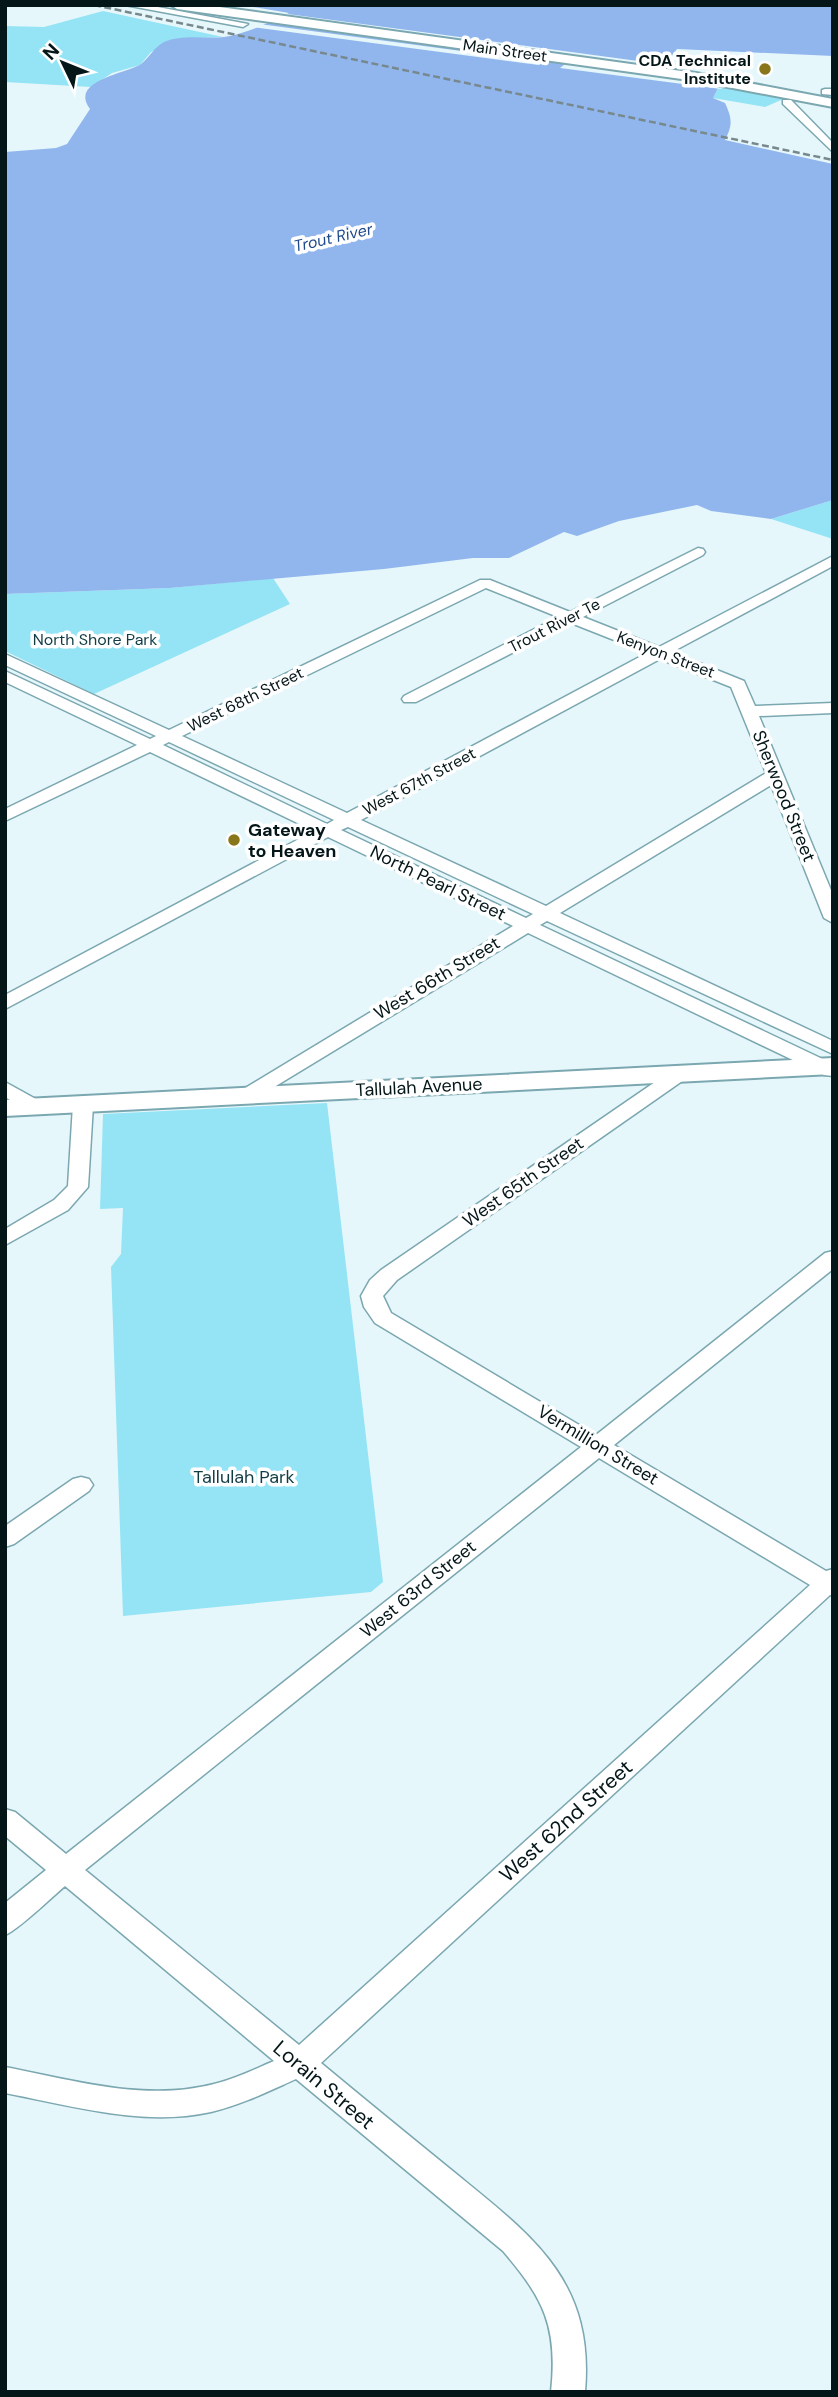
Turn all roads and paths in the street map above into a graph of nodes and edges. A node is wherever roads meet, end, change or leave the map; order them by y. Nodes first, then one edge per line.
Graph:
1 (129, 5) edge
2 (177, 5) edge
3 (200, 5) edge
4 (272, 17) junction
5 (243, 24) dead end
6 (831, 98) edge
7 (787, 102) dead end
8 (833, 149) edge
9 (698, 552) dead end
10 (833, 560) edge
11 (485, 583) joint
12 (571, 617) junction
13 (662, 652) junction
14 (6, 664) edge
15 (729, 679) joint
16 (410, 699) dead end
17 (833, 708) edge
18 (751, 711) junction
19 (170, 736) junction
20 (149, 746) junction
21 (775, 775) junction
22 (5, 816) edge
23 (348, 819) junction
24 (328, 830) junction
25 (833, 864) edge
26 (812, 865) junction
27 (547, 912) junction
28 (833, 918) edge
29 (525, 925) junction
30 (5, 1003) edge
31 (830, 1063) edge
32 (681, 1073) junction
33 (5, 1088) edge
34 (244, 1097) junction
35 (83, 1105) junction
36 (36, 1107) junction
37 (5, 1108) edge
38 (5, 1238) edge
39 (833, 1258) edge
40 (372, 1296) joint
41 (598, 1445) junction
42 (81, 1485) dead end
43 (5, 1538) edge
44 (831, 1583) edge
45 (5, 1820) edge
46 (65, 1871) junction
47 (5, 1923) edge
48 (299, 2064) junction
49 (5, 2080) edge
50 (568, 2392) edge

1 - 5 street
2 - 4 main road, Main Street
3 - 4 main road, Main Street
4 - 6 main road, Main Street
7 - 8 street
9 - 12 street, Trout River Te
10 - 13 street, West 67th Street
11 - 12 street, Kenyon Street
11 - 19 street, West 68th Street
12 - 13 street, Kenyon Street
12 - 16 street, Trout River Te
13 - 15 street, Kenyon Street
13 - 23 street, West 67th Street
14 - 19 street, North Pearl Street
14 - 20 street, North Pearl Street
15 - 18 street, Sherwood Street
17 - 18 street
18 - 21 street, Sherwood Street
19 - 20 street, West 68th Street
19 - 23 street, North Pearl Street
20 - 22 street, West 68th Street
20 - 24 street, North Pearl Street
21 - 26 street, Sherwood Street
21 - 27 street, West 66th Street
23 - 24 street, West 67th Street
23 - 27 street, North Pearl Street
24 - 29 street, North Pearl Street
24 - 30 street, West 67th Street
25 - 26 street
26 - 28 street, Sherwood Street
27 - 29 street, West 66th Street
27 - 31 street, North Pearl Street
29 - 31 street, North Pearl Street
29 - 34 street, West 66th Street
31 - 32 main road, Tallulah Avenue
32 - 34 main road, Tallulah Avenue
32 - 40 street, West 65th Street
33 - 36 street
34 - 35 main road, Tallulah Avenue
35 - 36 main road, Tallulah Avenue
35 - 38 street
36 - 37 main road, Tallulah Avenue
39 - 41 street, West 63rd Street
40 - 41 street, Vermillion Street
41 - 44 street, Vermillion Street
41 - 46 street, West 63rd Street
42 - 43 street
44 - 48 street, West 62nd Street
45 - 46 street, Lorain Street
46 - 47 street, West 63rd Street
46 - 48 street, Lorain Street
48 - 49 street
48 - 50 street, Lorain Street

